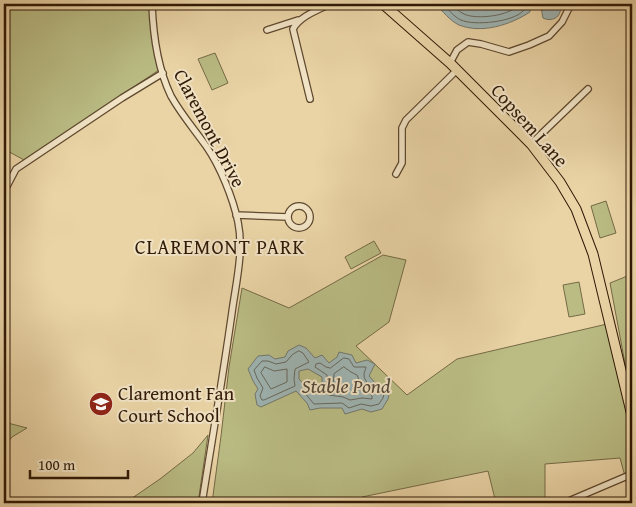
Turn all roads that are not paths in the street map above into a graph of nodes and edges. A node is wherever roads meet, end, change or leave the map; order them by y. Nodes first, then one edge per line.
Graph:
1 (152, 4) edge
2 (330, 4) edge
3 (383, 4) edge
4 (571, 4) edge
5 (303, 18) junction
6 (267, 30) dead end
7 (450, 63) junction
8 (457, 70) junction
9 (163, 73) junction
10 (588, 89) dead end
11 (310, 99) dead end
12 (531, 144) junction
13 (396, 174) dead end
14 (4, 192) edge
15 (236, 214) junction
16 (288, 217) junction
17 (4, 226) edge
18 (632, 416) edge
19 (632, 474) edge
20 (202, 503) edge
21 (564, 503) edge

1 - 9 street, Claremont Drive
2 - 5 street
3 - 7 main road, Copsem Lane
4 - 7 street
5 - 6 street
5 - 11 street
7 - 8 main road, Copsem Lane
8 - 12 main road, Copsem Lane
8 - 13 street
9 - 14 street
9 - 15 street, Claremont Drive
10 - 12 street
12 - 18 main road, Copsem Lane
14 - 17 street
15 - 16 street
15 - 20 street, Claremont Drive
16 - 16 street
19 - 21 street

